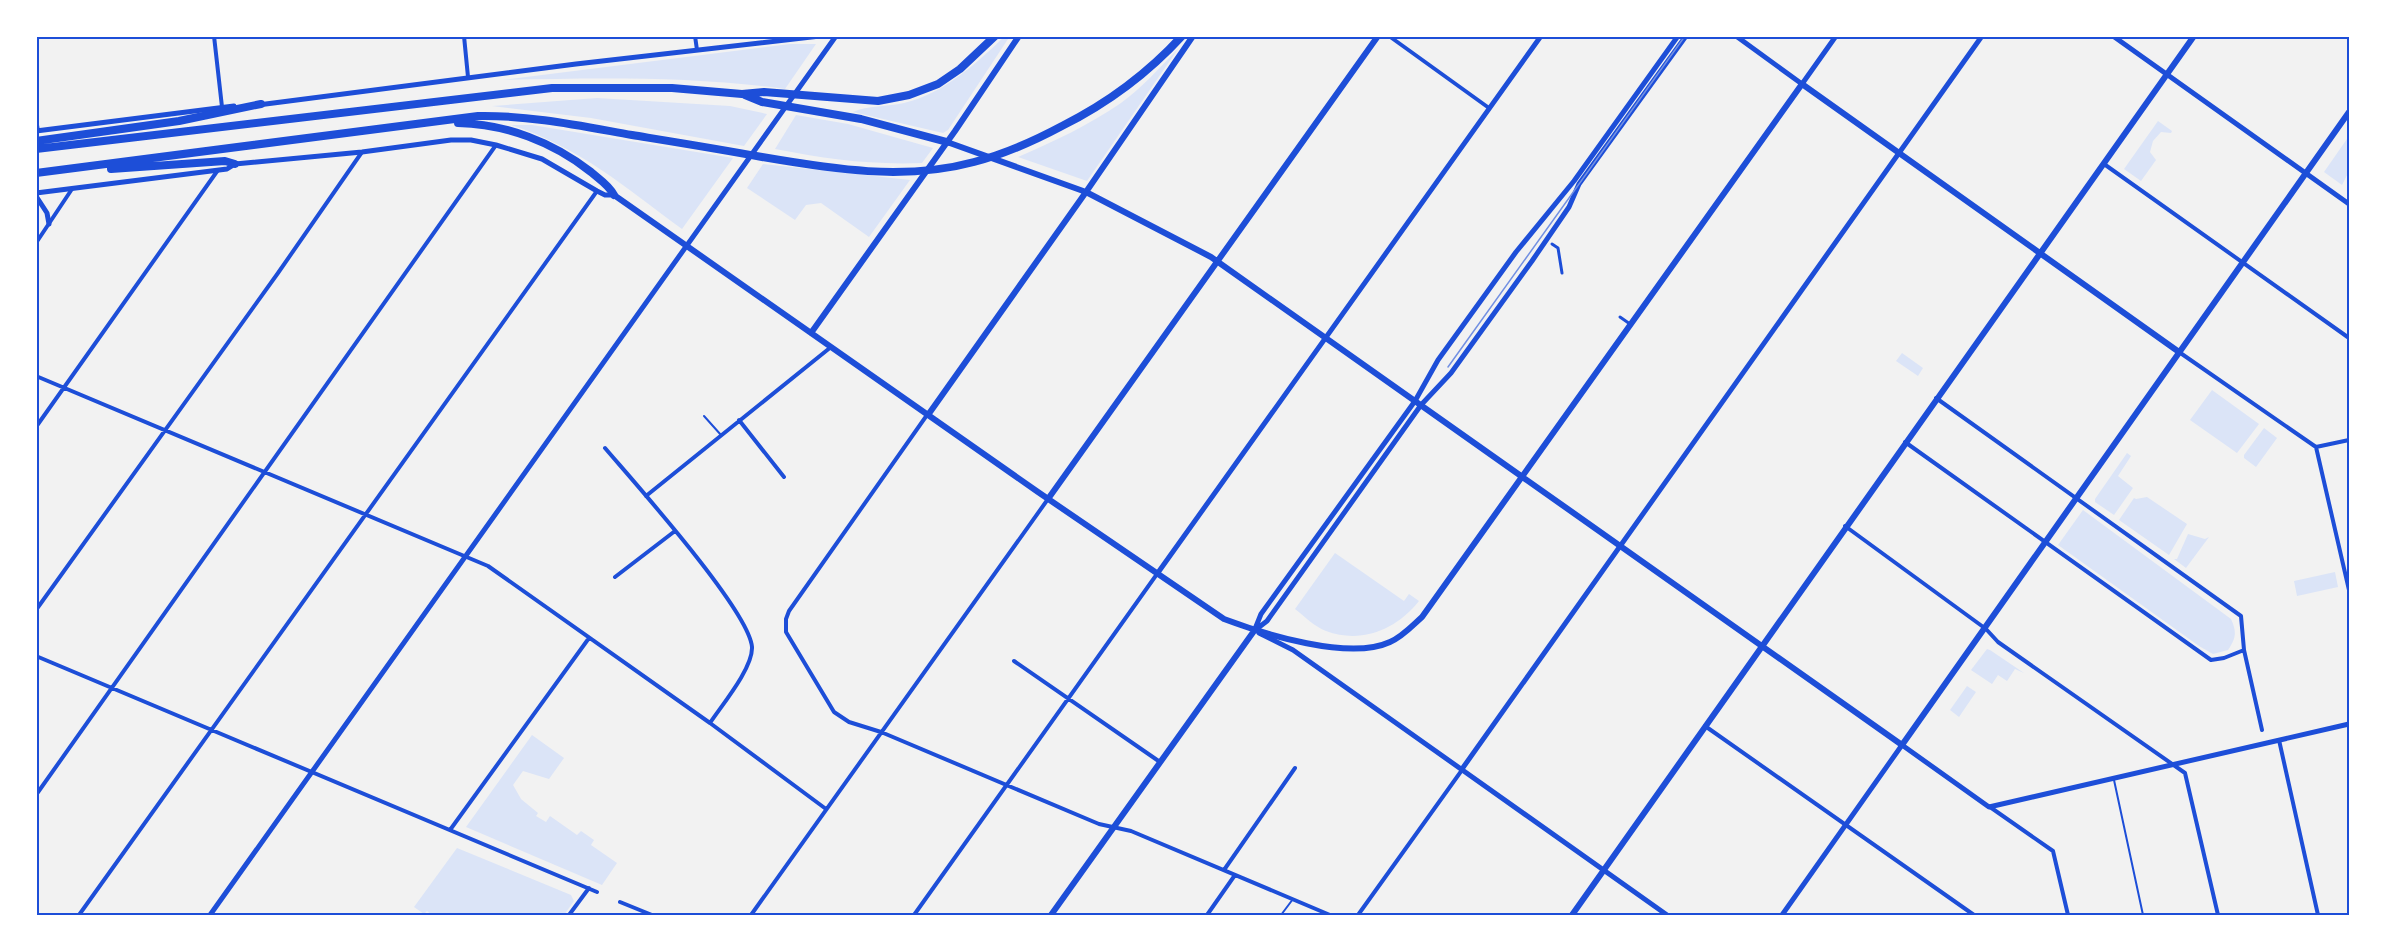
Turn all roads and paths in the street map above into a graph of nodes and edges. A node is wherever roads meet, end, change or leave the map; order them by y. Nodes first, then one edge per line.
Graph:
1 (214, 36) edge
2 (464, 36) edge
3 (695, 36) edge
4 (820, 36) edge
5 (836, 36) edge
6 (995, 36) edge
7 (1019, 36) edge
8 (1182, 36) edge
9 (1193, 36) edge
10 (1378, 36) edge
11 (1389, 36) edge
12 (1541, 36) edge
13 (1678, 36) edge
14 (1686, 36) edge
15 (1736, 36) edge
16 (1836, 36) edge
17 (1982, 36) edge
18 (2113, 36) edge
19 (2194, 36) edge
20 (697, 50) junction
21 (2166, 74) junction
22 (468, 77) junction
23 (1802, 84) junction
24 (742, 94) junction
25 (261, 104) junction
26 (222, 107) junction
27 (1490, 108) junction
28 (2349, 112) edge
29 (36, 119) edge
30 (424, 124) junction
31 (37, 131) edge
32 (36, 141) edge
33 (948, 142) junction
34 (496, 145) junction
35 (36, 149) edge
36 (362, 152) junction
37 (1899, 153) junction
38 (235, 164) junction
39 (2103, 164) junction
40 (218, 170) junction
41 (50, 172) junction
42 (36, 173) edge
43 (2306, 174) junction
44 (72, 189) junction
45 (597, 191) junction
46 (1086, 192) junction
47 (36, 195) edge
48 (614, 195) junction
49 (2349, 204) edge
50 (49, 224) junction
51 (36, 243) edge
52 (1552, 244) dead end
53 (687, 247) junction
54 (2040, 253) junction
55 (1217, 261) junction
56 (2243, 263) junction
57 (1562, 273) dead end
58 (1620, 317) dead end
59 (1631, 325) junction
60 (811, 333) junction
61 (1325, 337) junction
62 (2349, 338) edge
63 (831, 347) junction
64 (2179, 352) junction
65 (36, 376) edge
66 (64, 387) junction
67 (1936, 399) junction
68 (1418, 403) junction
69 (928, 415) junction
70 (704, 416) dead end
71 (739, 420) junction
72 (36, 427) edge
73 (164, 430) junction
74 (721, 435) junction
75 (2349, 440) edge
76 (1905, 442) junction
77 (2316, 447) junction
78 (605, 448) dead end
79 (265, 472) junction
80 (784, 477) dead end
81 (1524, 477) junction
82 (646, 496) junction
83 (2076, 498) junction
84 (1048, 499) junction
85 (365, 514) junction
86 (1845, 526) junction
87 (675, 531) junction
88 (2045, 542) junction
89 (1621, 546) junction
90 (465, 556) junction
91 (1157, 574) junction
92 (615, 577) dead end
93 (2349, 590) edge
94 (36, 610) edge
95 (1986, 629) junction
96 (1254, 631) junction
97 (589, 638) junction
98 (1761, 646) junction
99 (2244, 650) junction
100 (36, 656) edge
101 (1014, 661) dead end
102 (112, 688) junction
103 (1068, 699) junction
104 (710, 723) junction
105 (2349, 724) edge
106 (1705, 726) junction
107 (211, 730) junction
108 (2262, 730) dead end
109 (881, 732) junction
110 (2279, 740) junction
111 (1902, 745) junction
112 (1160, 762) junction
113 (2172, 765) junction
114 (1295, 768) dead end
115 (1462, 769) junction
116 (312, 772) junction
117 (2113, 777) junction
118 (1006, 786) junction
119 (36, 795) edge
120 (1989, 807) junction
121 (826, 809) junction
122 (1845, 825) junction
123 (1115, 827) junction
124 (450, 830) junction
125 (1224, 870) junction
126 (1604, 870) junction
127 (1235, 875) junction
128 (588, 888) junction
129 (597, 892) dead end
130 (1293, 899) junction
131 (620, 902) dead end
132 (80, 915) edge
133 (210, 915) edge
134 (569, 915) edge
135 (652, 915) edge
136 (751, 915) edge
137 (914, 915) edge
138 (1052, 915) edge
139 (1207, 915) edge
140 (1281, 915) edge
141 (1330, 915) edge
142 (1358, 915) edge
143 (1572, 915) edge
144 (1667, 915) edge
145 (1782, 915) edge
146 (1974, 915) edge
147 (2068, 915) edge
148 (2144, 915) edge
149 (2218, 915) edge
150 (2318, 915) edge

1 - 26 street
2 - 22 street
3 - 20 street
4 - 20 street
5 - 53 street
6 - 24 highway
7 - 33 main road
8 - 30 highway
9 - 46 main road
10 - 55 main road
11 - 27 street
12 - 27 street
13 - 68 street
14 - 68 street
15 - 23 street
16 - 23 street
17 - 37 street
18 - 21 street
19 - 21 main road
20 - 22 street
21 - 39 main road
21 - 43 street
22 - 25 street
23 - 37 main road
23 - 59 main road
24 - 33 highway
24 - 35 highway
25 - 26 street
25 - 32 highway
26 - 31 street
27 - 61 street
28 - 43 main road
29 - 31 street
30 - 41 highway
30 - 48 highway
33 - 46 main road
33 - 60 main road
34 - 36 street
34 - 45 street
34 - 79 street
36 - 38 street
36 - 73 street
37 - 54 main road
37 - 89 street
38 - 40 street
38 - 41 highway
39 - 54 main road
39 - 56 street
40 - 44 street
40 - 66 street
41 - 42 highway
43 - 49 street
43 - 56 main road
44 - 47 street
44 - 50 street
45 - 48 street
45 - 85 street
46 - 55 main road
46 - 69 main road
47 - 50 street
48 - 53 main road
50 - 51 street
52 - 57 street
53 - 60 main road
53 - 90 street
54 - 64 main road
54 - 67 main road
55 - 61 main road
55 - 84 main road
56 - 62 street
56 - 64 main road
58 - 59 street
59 - 81 main road
60 - 63 main road
61 - 68 main road
61 - 91 street
63 - 69 main road
63 - 71 street
64 - 77 street
64 - 83 main road
65 - 66 street
66 - 72 street
66 - 73 street
67 - 76 main road
67 - 83 street
68 - 81 main road
68 - 96 street
69 - 84 main road
69 - 109 street
70 - 74 lane
71 - 74 street
71 - 80 street
73 - 79 street
73 - 94 street
74 - 82 street
75 - 77 street
76 - 86 main road
76 - 88 street
77 - 93 street
78 - 82 street
79 - 85 street
79 - 102 street
81 - 89 main road
81 - 96 main road
82 - 87 street
83 - 88 main road
83 - 99 street
84 - 91 main road
84 - 109 street
85 - 90 street
85 - 107 street
86 - 95 street
86 - 98 main road
87 - 92 street
87 - 104 street
88 - 95 main road
88 - 99 street
89 - 98 main road
89 - 115 street
90 - 97 street
90 - 116 street
91 - 96 main road
91 - 103 street
95 - 111 main road
95 - 113 street
96 - 112 main road
96 - 115 street
97 - 104 street
97 - 124 street
98 - 106 main road
98 - 111 main road
99 - 108 street
100 - 102 street
101 - 103 street
102 - 107 street
102 - 119 street
103 - 112 street
103 - 118 street
104 - 121 street
105 - 110 street
106 - 122 street
106 - 126 main road
107 - 116 street
107 - 132 street
109 - 118 street
109 - 121 street
110 - 113 street
110 - 150 street
111 - 120 street
111 - 122 street
112 - 123 main road
113 - 117 street
113 - 149 street
114 - 125 street
115 - 126 street
115 - 142 street
116 - 124 street
116 - 133 street
117 - 120 street
117 - 148 lane
118 - 123 street
118 - 137 street
120 - 147 street
121 - 136 street
122 - 145 street
122 - 146 street
123 - 125 street
123 - 138 main road
124 - 128 street
125 - 127 street
126 - 143 main road
126 - 144 street
127 - 130 street
127 - 139 street
128 - 129 street
128 - 134 street
130 - 140 lane
130 - 141 street
131 - 135 street

